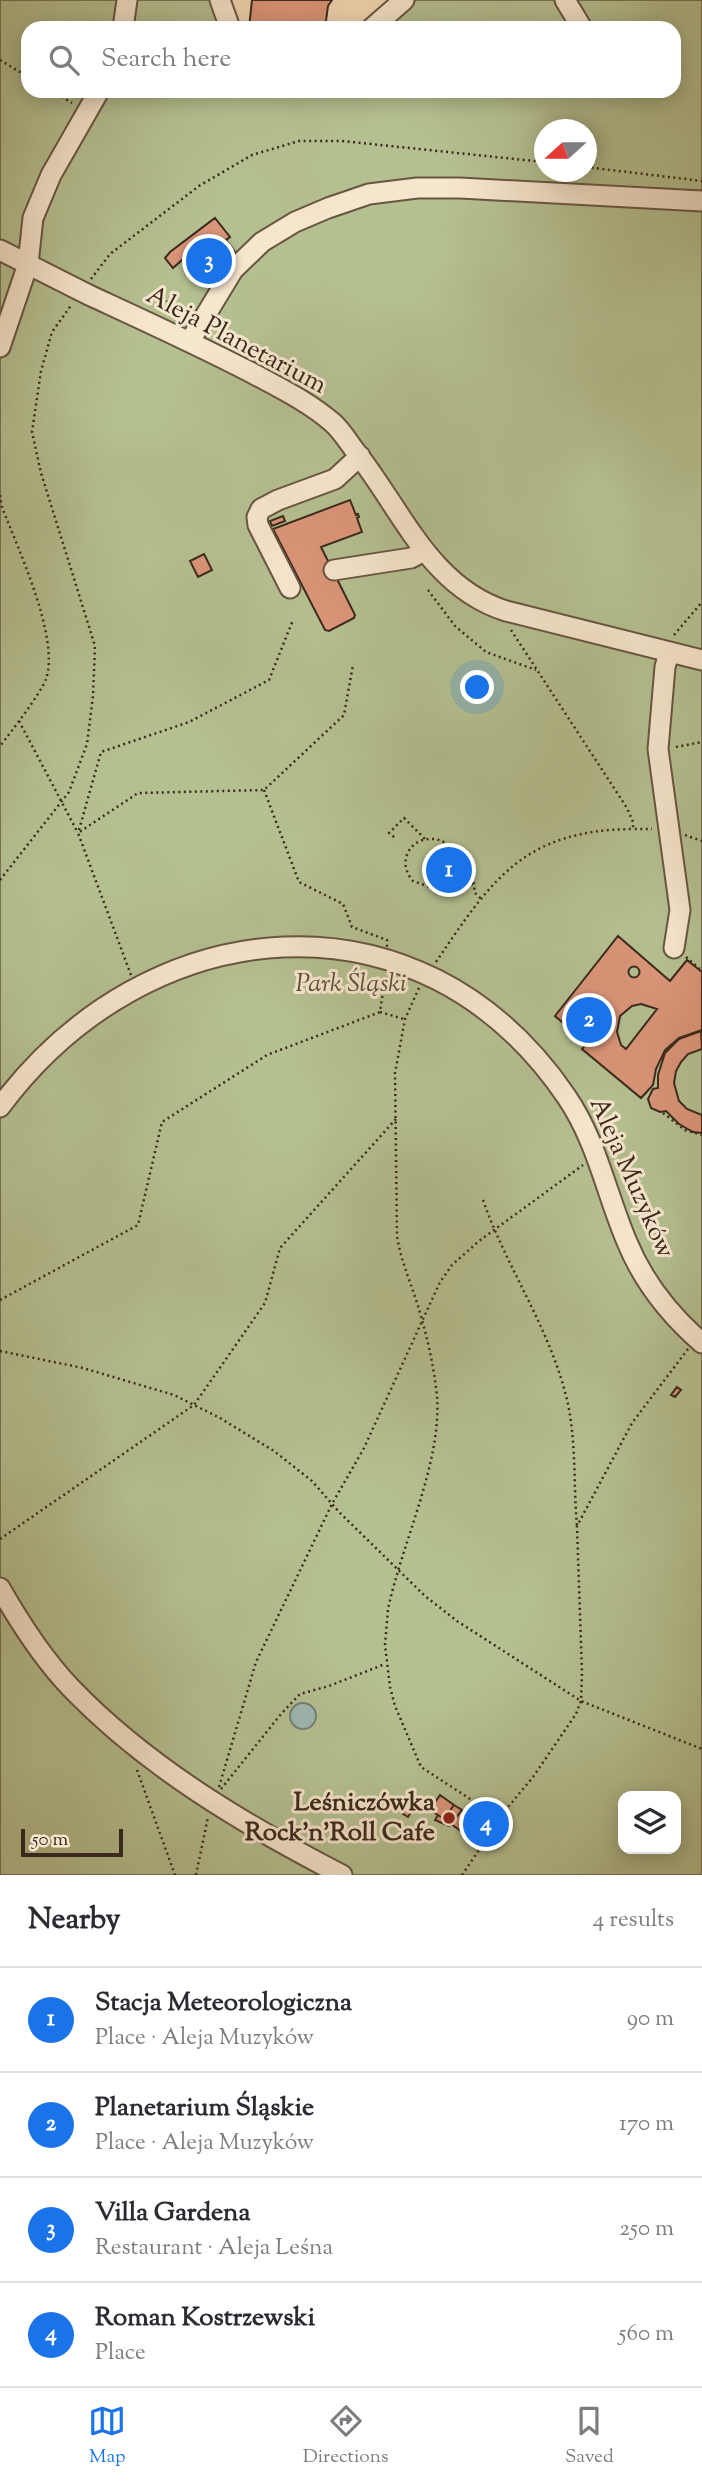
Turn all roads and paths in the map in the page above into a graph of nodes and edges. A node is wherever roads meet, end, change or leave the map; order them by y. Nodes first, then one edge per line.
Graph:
1 (127, 0) edge
2 (220, 0) edge
3 (404, 0) edge
4 (565, 0) edge
5 (124, 21) edge
6 (228, 21) edge
7 (380, 21) edge
8 (578, 21) edge
9 (0, 60) edge
10 (21, 73) edge
11 (64, 98) edge
12 (95, 98) edge
13 (87, 112) junction
14 (534, 161) edge
15 (597, 168) edge
16 (702, 181) edge
17 (702, 201) edge
18 (0, 250) edge
19 (29, 264) junction
20 (176, 291) dead end
21 (82, 292) junction
22 (145, 321) junction
23 (190, 341) junction
24 (0, 347) edge
25 (360, 456) junction
26 (0, 495) edge
27 (424, 551) junction
28 (334, 570) dead end
29 (290, 589) dead end
30 (428, 590) dead end
31 (702, 602) edge
32 (506, 611) junction
33 (293, 620) dead end
34 (669, 652) junction
35 (702, 660) edge
36 (353, 665) dead end
37 (536, 670) junction
38 (18, 720) junction
39 (702, 742) edge
40 (0, 746) edge
41 (658, 749) junction
42 (264, 790) junction
43 (62, 801) junction
44 (633, 829) junction
45 (670, 831) junction
46 (78, 832) junction
47 (394, 837) dead end
48 (426, 840) junction
49 (702, 841) edge
50 (0, 880) edge
51 (473, 884) junction
52 (480, 898) junction
53 (674, 948) joint
54 (387, 960) junction
55 (702, 971) edge
56 (427, 974) junction
57 (136, 988) junction
58 (380, 1012) junction
59 (405, 1019) junction
60 (0, 1107) edge
61 (663, 1112) dead end
62 (396, 1119) junction
63 (702, 1135) edge
64 (597, 1154) junction
65 (483, 1200) dead end
66 (494, 1231) junction
67 (0, 1300) edge
68 (422, 1319) junction
69 (700, 1338) edge
70 (0, 1351) edge
71 (194, 1405) junction
72 (332, 1504) junction
73 (577, 1526) junction
74 (0, 1539) edge
75 (398, 1569) junction
76 (0, 1588) edge
77 (386, 1664) junction
78 (581, 1701) junction
79 (134, 1744) junction
80 (702, 1749) edge
81 (213, 1802) junction
82 (501, 1819) junction
83 (175, 1875) edge
84 (196, 1875) edge
85 (342, 1875) edge
86 (462, 1875) edge

1 - 5 street
2 - 6 street
3 - 7 street
4 - 8 street
9 - 10 path
11 - 13 path
12 - 13 street
13 - 19 street
14 - 21 path
15 - 16 path
17 - 23 street
18 - 19 street, Aleja Planetarium
19 - 21 street, Aleja Planetarium
19 - 24 street
20 - 22 path
21 - 22 street, Aleja Planetarium
21 - 43 path
22 - 23 street, Aleja Planetarium
23 - 25 street, Aleja Planetarium
25 - 27 street, Aleja Planetarium
25 - 29 street
26 - 38 path
27 - 28 street
27 - 32 street, Aleja Planetarium
30 - 37 path
31 - 34 path
32 - 34 street, Aleja Planetarium
32 - 37 path
33 - 46 path
34 - 35 street, Aleja Planetarium
34 - 41 street
36 - 42 path
37 - 44 path
38 - 40 path
38 - 43 path
39 - 41 path
41 - 45 street
42 - 46 path
42 - 54 path
43 - 46 path
43 - 50 path
44 - 45 path
44 - 52 path
45 - 49 path
45 - 53 street
46 - 57 path
47 - 48 path
48 - 51 path
48 - 51 path
51 - 52 path
52 - 56 path
53 - 55 path
54 - 56 street, Aleja Muzyków
54 - 57 street, Aleja Muzyków
54 - 58 path
56 - 59 path
56 - 64 street, Aleja Muzyków
57 - 60 street, Aleja Muzyków
58 - 59 path
58 - 67 path
59 - 62 path
61 - 63 path
62 - 68 path
62 - 71 path
64 - 66 path
64 - 69 street, Aleja Muzyków
65 - 66 path
66 - 68 path
66 - 73 path
68 - 72 path
68 - 75 path
69 - 73 path
70 - 71 path
71 - 72 path
71 - 74 path
72 - 75 path
72 - 77 path
73 - 78 path
75 - 77 path
75 - 78 path
76 - 79 street
77 - 82 path
78 - 80 path
78 - 82 path
79 - 81 street
79 - 83 path
81 - 84 path
81 - 85 street
82 - 86 path

